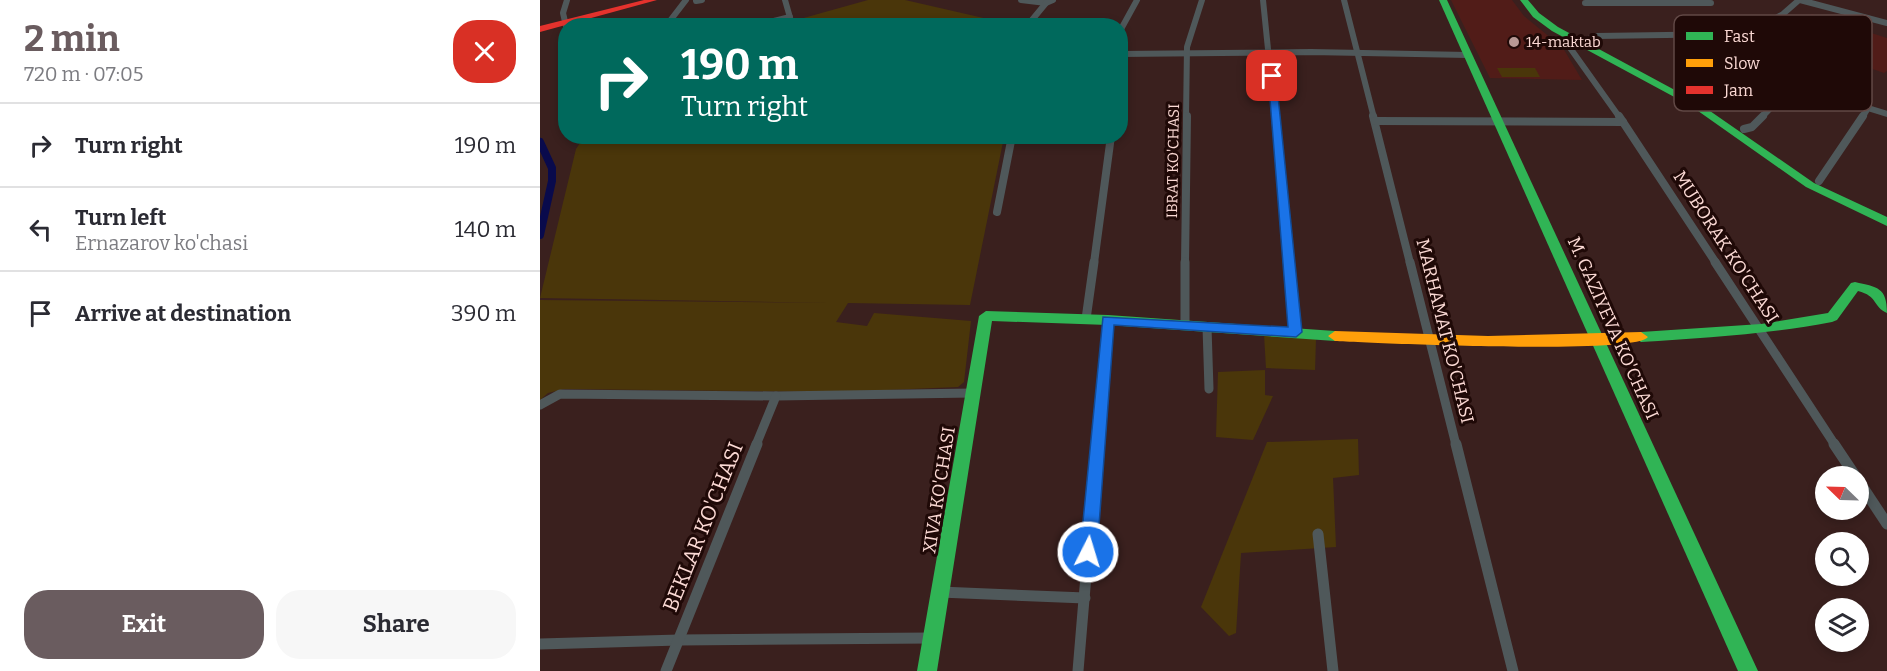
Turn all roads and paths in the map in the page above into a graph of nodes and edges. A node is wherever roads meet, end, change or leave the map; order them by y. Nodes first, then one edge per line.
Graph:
1 (567, 0) edge
2 (653, 0) edge
3 (686, 0) edge
4 (1021, 0) edge
5 (1137, 0) edge
6 (1202, 0) edge
7 (1263, 0) edge
8 (1344, 0) edge
9 (1443, 0) edge
10 (1524, 0) edge
11 (1533, 0) edge
12 (1663, 0) edge
13 (1800, 0) edge
14 (787, 2) edge
15 (1049, 2) edge
16 (1585, 3) dead end
17 (1671, 3) junction
18 (1711, 3) dead end
19 (1781, 15) edge
20 (1859, 15) edge
21 (564, 18) edge
22 (590, 18) edge
23 (672, 18) edge
24 (790, 18) edge
25 (1034, 18) edge
26 (1127, 18) edge
27 (1872, 18) edge
28 (1887, 22) edge
29 (558, 26) edge
30 (540, 29) edge
31 (1674, 35) edge
32 (1579, 39) junction
33 (1269, 53) junction
34 (1356, 53) junction
35 (1128, 54) edge
36 (1188, 54) junction
37 (1468, 55) junction
38 (1674, 86) edge
39 (1674, 93) edge
40 (1872, 109) edge
41 (1704, 111) edge
42 (1716, 111) edge
43 (1768, 111) edge
44 (1866, 111) edge
45 (1887, 114) edge
46 (1375, 121) junction
47 (1623, 122) junction
48 (1501, 123) junction
49 (1744, 129) junction
50 (1010, 144) edge
51 (1110, 144) edge
52 (1819, 181) junction
53 (997, 212) dead end
54 (1887, 213) edge
55 (1887, 222) edge
56 (1887, 308) edge
57 (1086, 319) junction
58 (1107, 320) junction
59 (1185, 325) junction
60 (1207, 327) junction
61 (1760, 329) junction
62 (1296, 332) junction
63 (1599, 340) junction
64 (1430, 342) junction
65 (1209, 389) dead end
66 (973, 393) junction
67 (776, 396) junction
68 (540, 405) edge
69 (1849, 466) edge
70 (1869, 497) edge
71 (1887, 524) edge
72 (1318, 534) dead end
73 (940, 592) junction
74 (1084, 598) junction
75 (932, 638) junction
76 (679, 640) junction
77 (540, 644) edge
78 (666, 671) edge
79 (927, 671) edge
80 (1078, 671) edge
81 (1333, 671) edge
82 (1513, 671) edge
83 (1748, 671) edge

1 - 21 street
2 - 22 street
3 - 23 street
4 - 15 street
5 - 26 street
6 - 36 street, IBRAT KO'CHASI
7 - 33 street
8 - 34 street, MARHAMAT KO'CHASI
9 - 37 street, M. GAZIYEVA KO'CHASI
10 - 32 street
11 - 32 street
12 - 17 street
13 - 19 street
13 - 20 street
14 - 24 street
15 - 25 street
16 - 17 street
17 - 18 street
27 - 28 street
29 - 30 street
31 - 32 street
32 - 38 street
32 - 39 street
32 - 47 street, MUBORAK KO'CHASI
33 - 34 street
33 - 36 street
33 - 62 street
34 - 37 street
34 - 46 street, MARHAMAT KO'CHASI
35 - 36 street
36 - 59 street, IBRAT KO'CHASI
37 - 48 street, M. GAZIYEVA KO'CHASI
40 - 45 street
41 - 55 street
42 - 49 street
43 - 49 street
44 - 52 street
46 - 48 street
46 - 64 street, MARHAMAT KO'CHASI
47 - 48 street
47 - 61 street, MUBORAK KO'CHASI
48 - 63 street, M. GAZIYEVA KO'CHASI
49 - 52 street
50 - 53 street
51 - 57 street
52 - 54 street
56 - 61 street
57 - 58 street
57 - 66 street, XIVA KO'CHASI
58 - 59 street
58 - 74 street
59 - 60 street
60 - 62 street
60 - 65 street
61 - 63 street
61 - 69 street, MUBORAK KO'CHASI
62 - 64 street
63 - 64 street
63 - 83 street, M. GAZIYEVA KO'CHASI
64 - 82 street, MARHAMAT KO'CHASI
66 - 67 street
66 - 73 street, XIVA KO'CHASI
67 - 68 street
67 - 76 street, BEKLAR KO'CHASI
70 - 71 street, MUBORAK KO'CHASI
72 - 81 street
73 - 74 street
73 - 75 street, XIVA KO'CHASI
74 - 80 street
75 - 76 street
75 - 79 street, XIVA KO'CHASI
76 - 77 street
76 - 78 street, BEKLAR KO'CHASI

